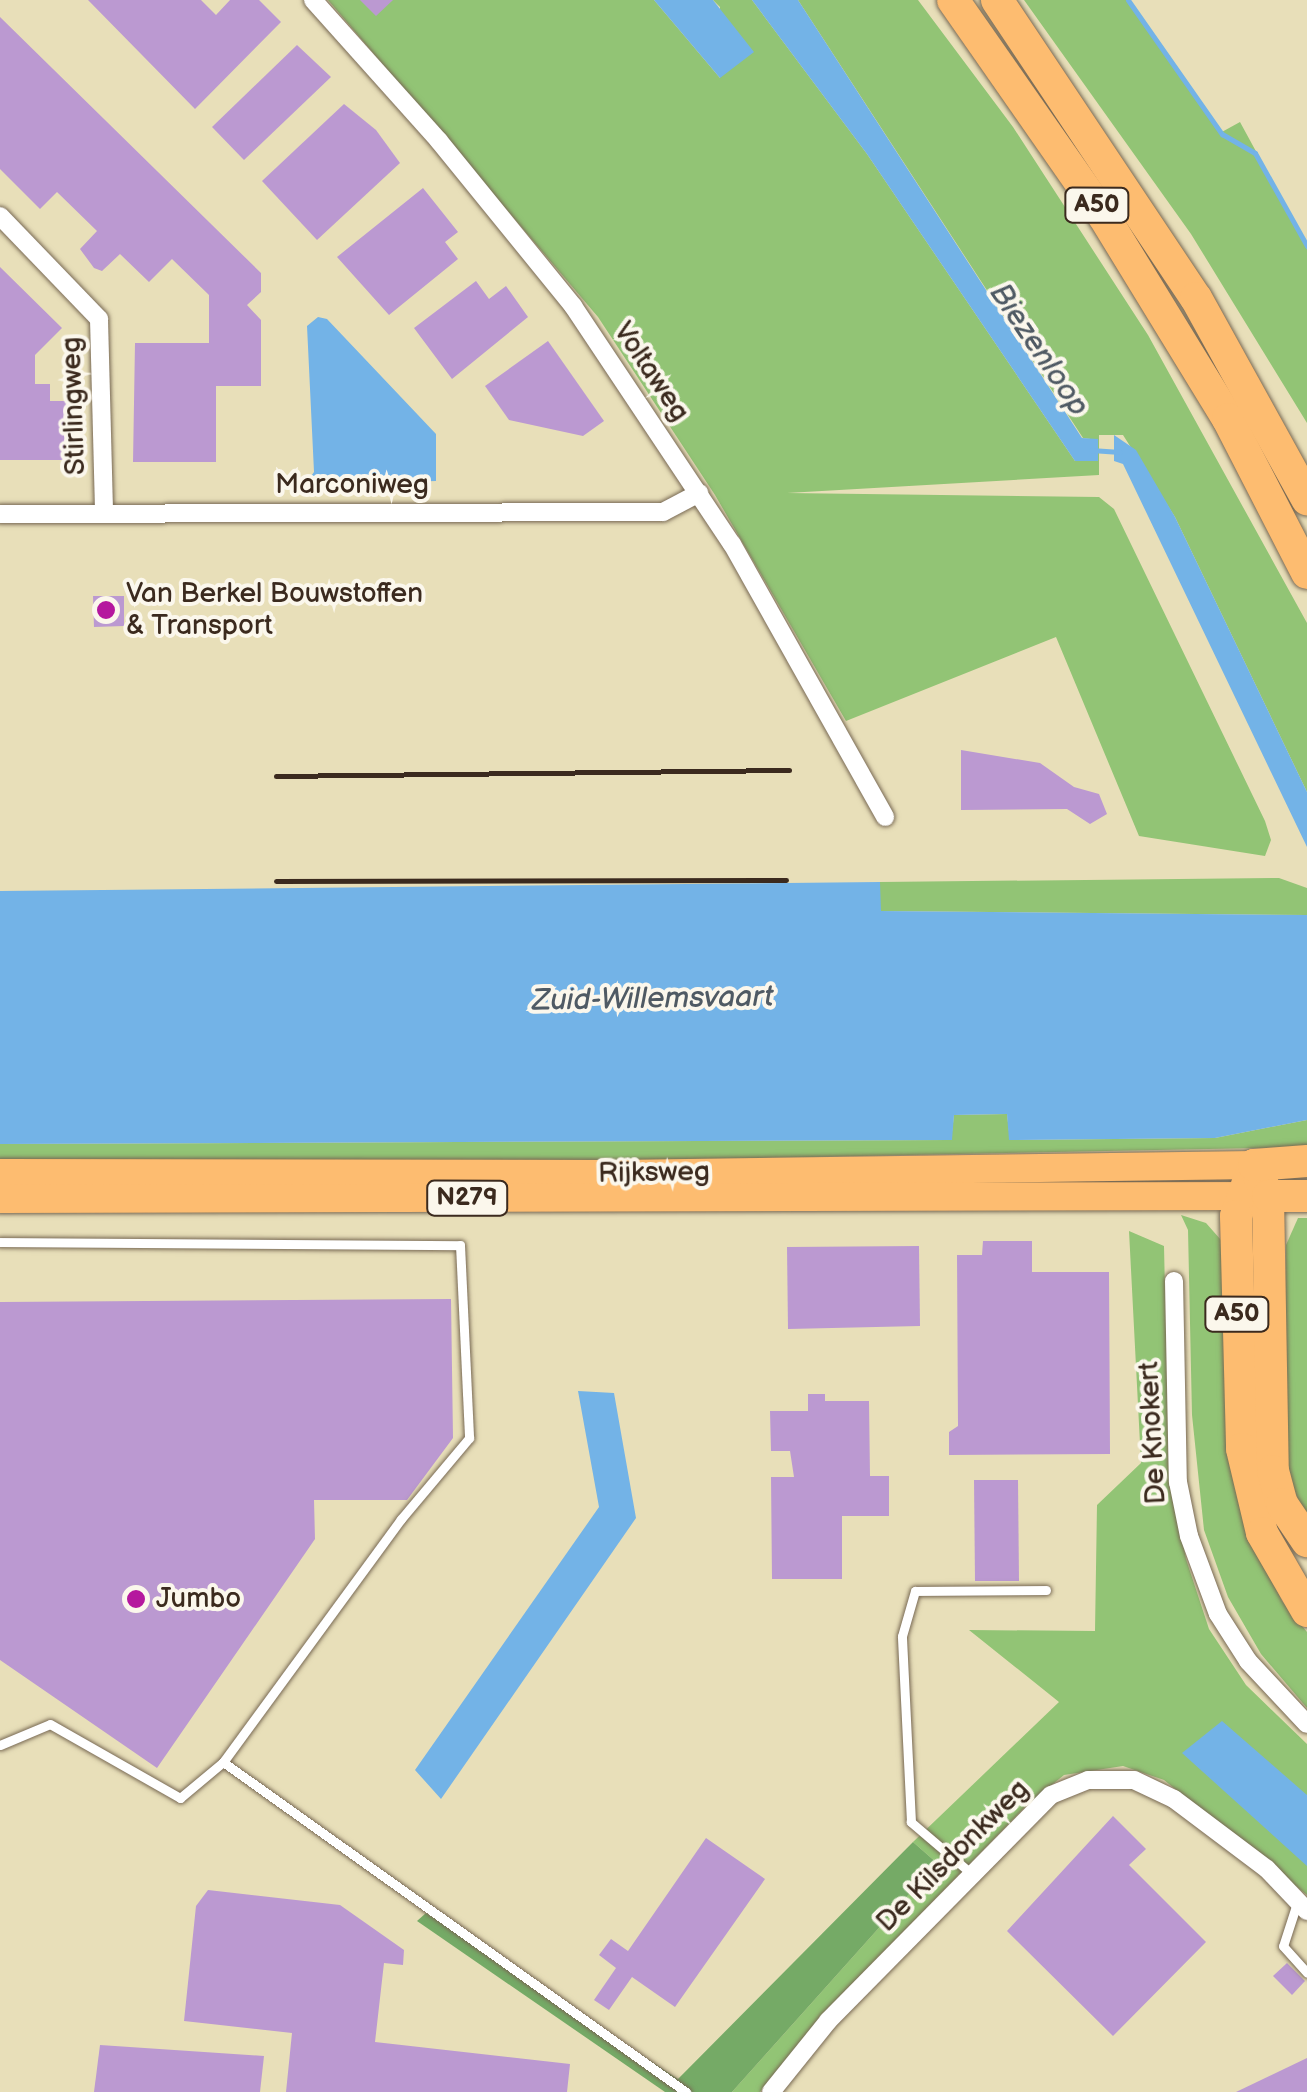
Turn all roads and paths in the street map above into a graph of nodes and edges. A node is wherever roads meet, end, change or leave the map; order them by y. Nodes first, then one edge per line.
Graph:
1 (313, 0) edge
2 (953, 0) edge
3 (997, 0) edge
4 (0, 216) edge
5 (699, 493) junction
6 (1307, 499) edge
7 (0, 514) edge
8 (104, 514) junction
9 (1307, 573) edge
10 (885, 816) dead end
11 (1307, 1161) edge
12 (1254, 1165) junction
13 (0, 1173) edge
14 (1255, 1196) junction
15 (1307, 1196) edge
16 (0, 1199) edge
17 (0, 1242) edge
18 (1174, 1280) dead end
19 (1307, 1540) edge
20 (1046, 1590) dead end
21 (1307, 1611) edge
22 (1307, 1724) edge
23 (0, 1746) edge
24 (224, 1762) junction
25 (972, 1874) junction
26 (1302, 1906) edge
27 (1307, 1972) edge
28 (686, 2092) edge
29 (770, 2092) edge

1 - 5 street, Voltaweg
2 - 9 highway, A50
3 - 6 highway, A50
4 - 8 street, Stirlingweg
5 - 8 street, Marconiweg
5 - 10 street, Voltaweg
7 - 8 street, Marconiweg
11 - 12 highway, Rijksweg / N279
12 - 13 main road, Rijksweg / N279
12 - 14 highway, A50
14 - 15 highway, Rijksweg / N279
14 - 16 main road, Rijksweg / N279
14 - 19 highway, A50
14 - 21 highway, A50
17 - 24 lane
18 - 22 street, De Knokert
20 - 25 lane
23 - 24 lane
24 - 28 lane
25 - 26 street, De Kilsdonkweg
25 - 29 street, De Kilsdonkweg
26 - 27 lane

